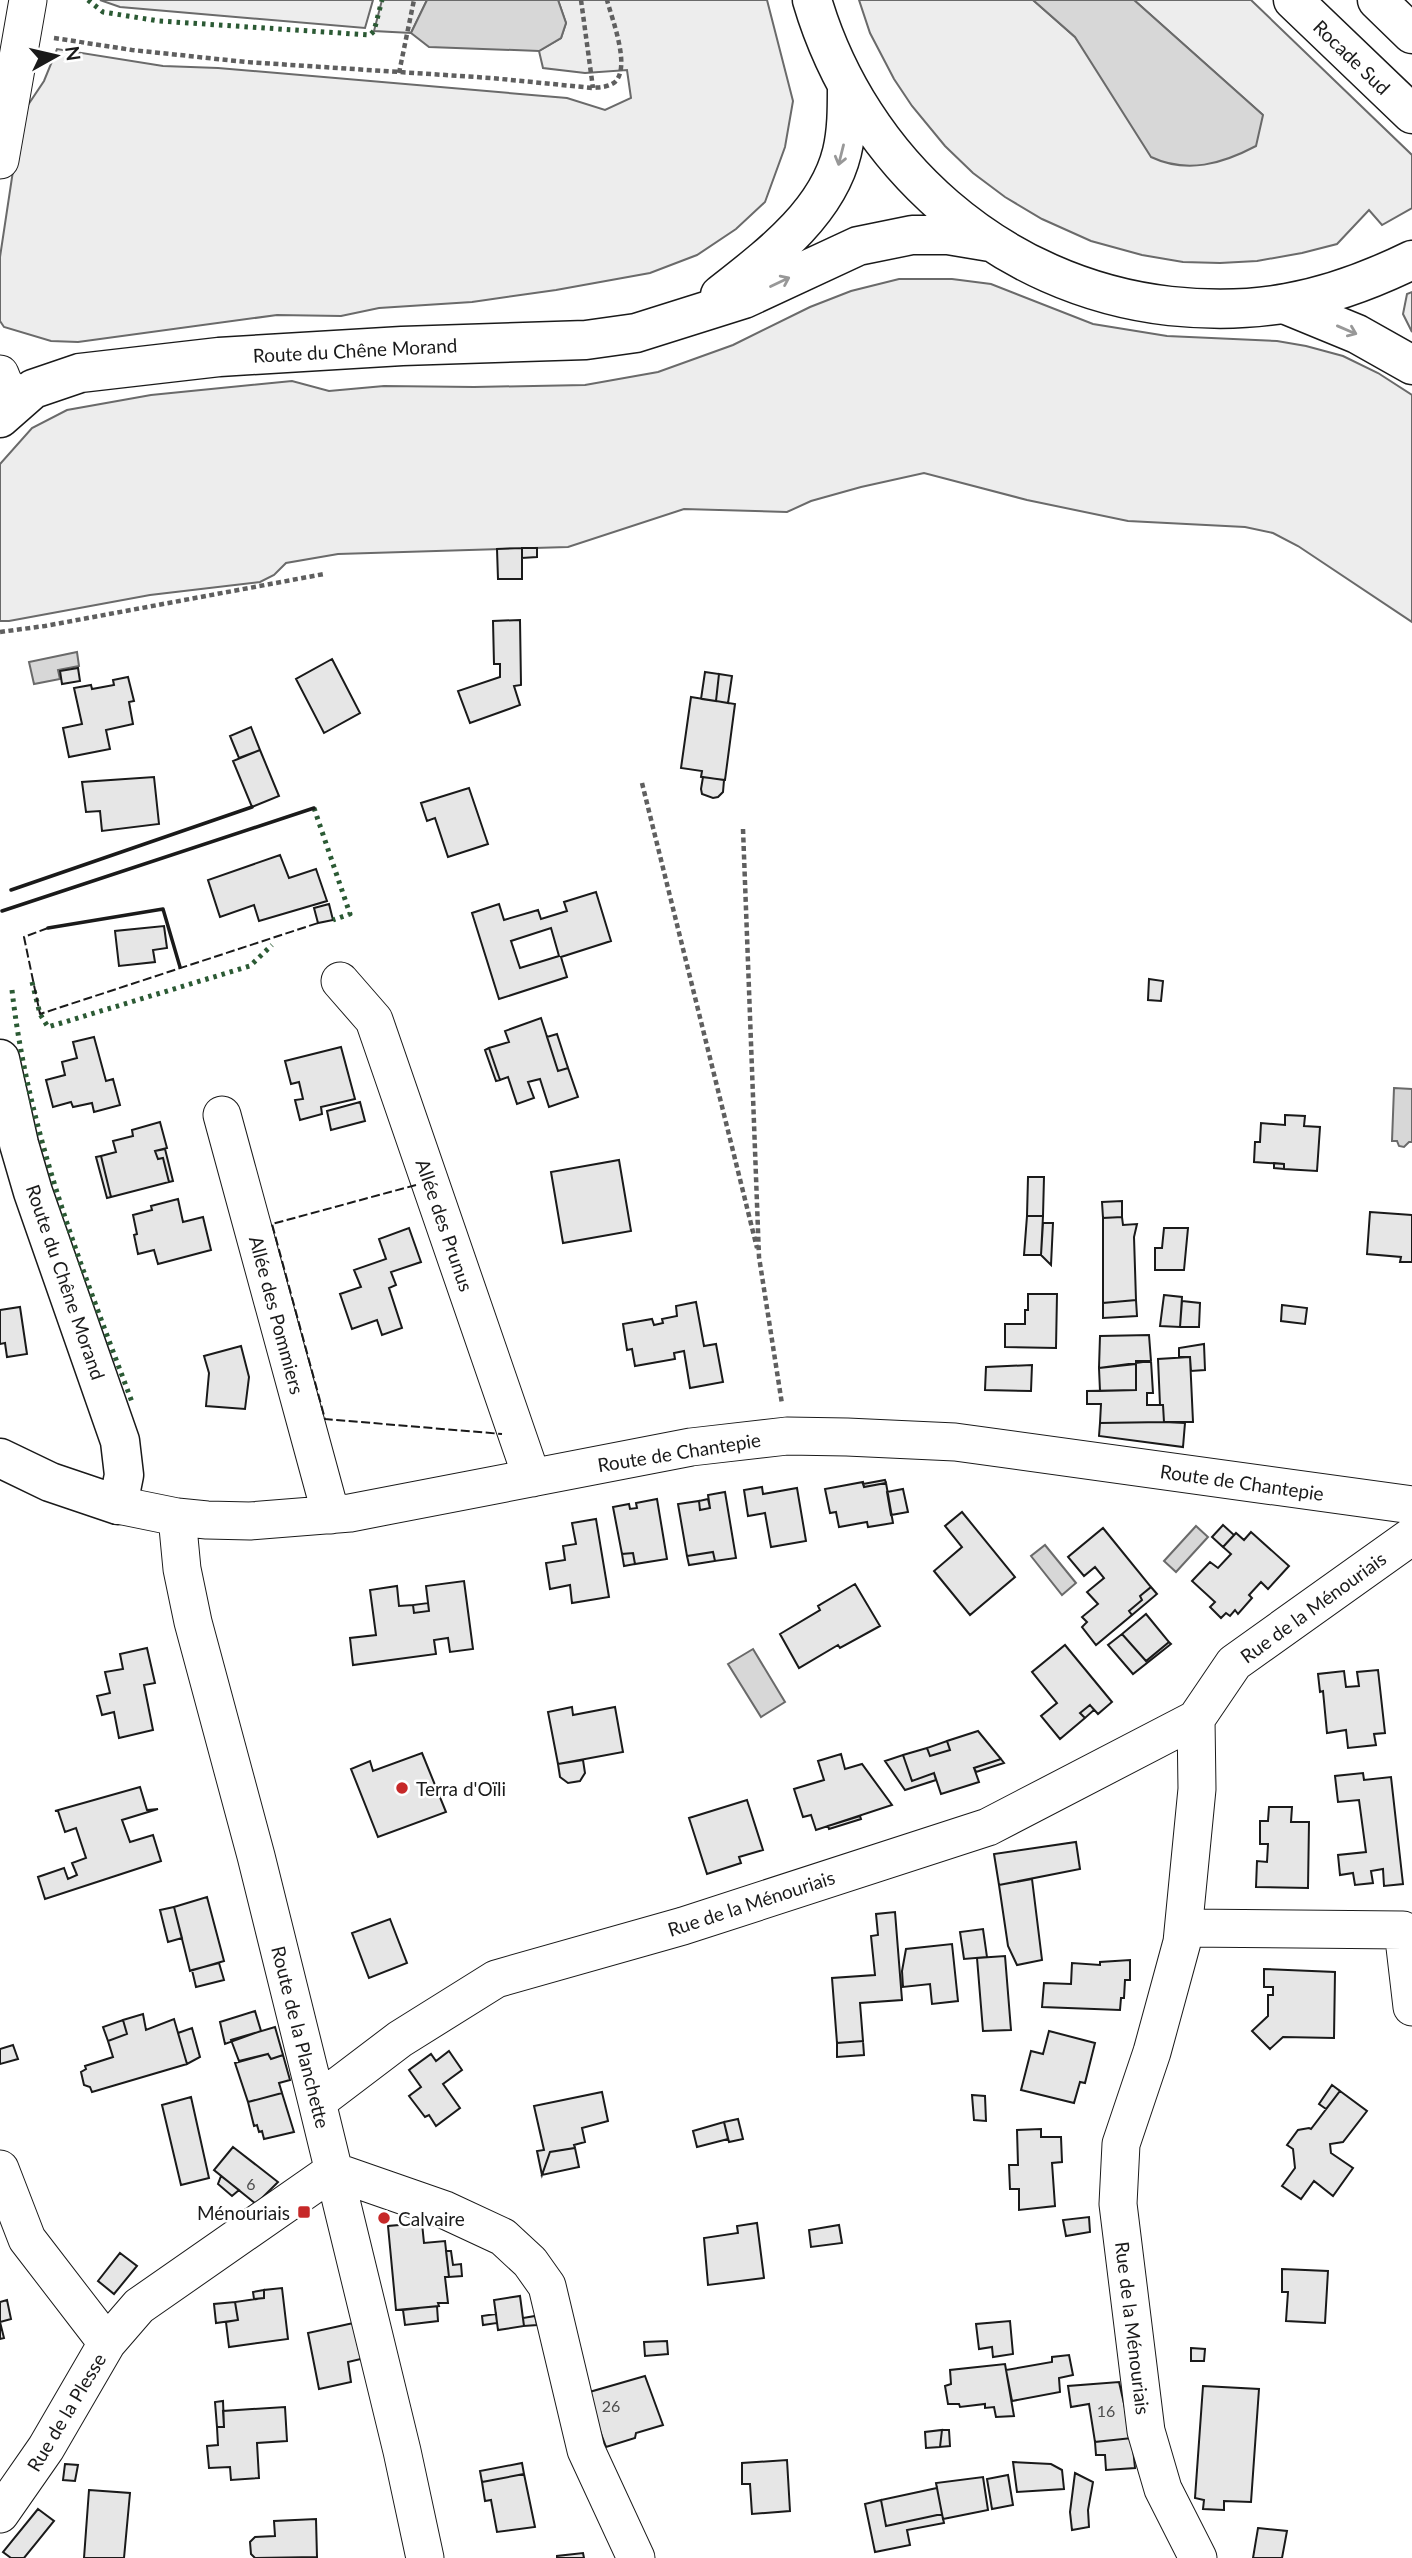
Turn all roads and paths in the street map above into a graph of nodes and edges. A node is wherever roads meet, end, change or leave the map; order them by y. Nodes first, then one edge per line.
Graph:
1 (28, 0) edge
2 (414, 0) edge
3 (581, 0) edge
4 (607, 0) edge
5 (812, 0) edge
6 (1293, 0) edge
7 (1377, 0) edge
8 (1412, 34) edge
9 (61, 39) dead end
10 (399, 73) junction
11 (847, 87) junction
12 (593, 88) junction
13 (1412, 114) edge
14 (0, 160) edge
15 (990, 242) junction
16 (1412, 260) edge
17 (1284, 304) junction
18 (694, 316) junction
19 (1412, 365) edge
20 (7, 397) edge
21 (324, 574) dead end
22 (0, 632) edge
23 (642, 783) dead end
24 (743, 829) dead end
25 (340, 981) dead end
26 (0, 1059) edge
27 (222, 1115) dead end
28 (759, 1257) junction
29 (787, 1436) junction
30 (0, 1458) edge
31 (532, 1478) junction
32 (118, 1504) junction
33 (1412, 1505) edge
34 (331, 1515) junction
35 (177, 1517) junction
36 (1412, 1536) edge
37 (1196, 1719) junction
38 (1184, 1928) junction
39 (1412, 2007) edge
40 (317, 2102) junction
41 (0, 2169) edge
42 (333, 2171) junction
43 (107, 2343) junction
44 (0, 2514) edge
45 (425, 2558) edge
46 (636, 2558) edge
47 (1198, 2558) edge

1 - 14 street
2 - 10 path
3 - 12 path
4 - 12 path
5 - 11 main road
6 - 13 main road, Rocade Sud
7 - 8 main road
9 - 10 path
10 - 12 path
11 - 15 main road
11 -> 18 main road, Route du Chêne Morand
15 - 17 main road
18 -> 15 main road, Route du Chêne Morand
16 - 17 main road
17 -> 19 main road
18 - 20 main road, Route du Chêne Morand
21 - 22 path
23 - 28 path
24 - 28 path
25 - 31 street, Allée des Prunus
26 - 32 main road, Route du Chêne Morand
27 - 34 street, Allée des Pommiers
28 - 29 path
29 - 31 street, Route de Chantepie
29 - 33 street, Route de Chantepie
30 - 32 main road, Route de Chantepie
31 - 34 street, Route de Chantepie
32 - 35 street, Route de Chantepie
34 - 35 street, Route de Chantepie
35 - 40 street, Route de la Planchette
36 - 37 street, Rue de la Ménouriais
37 - 38 street, Rue de la Ménouriais
37 - 40 street, Rue de la Ménouriais
38 - 39 street
38 - 47 street, Rue de la Ménouriais
40 - 42 street, Route de la Planchette
41 - 43 street, Rue de la Plesse
42 - 43 street, Rue de la Plesse
42 - 45 street, Route de la Planchette
42 - 46 street
43 - 44 street, Rue de la Plesse

